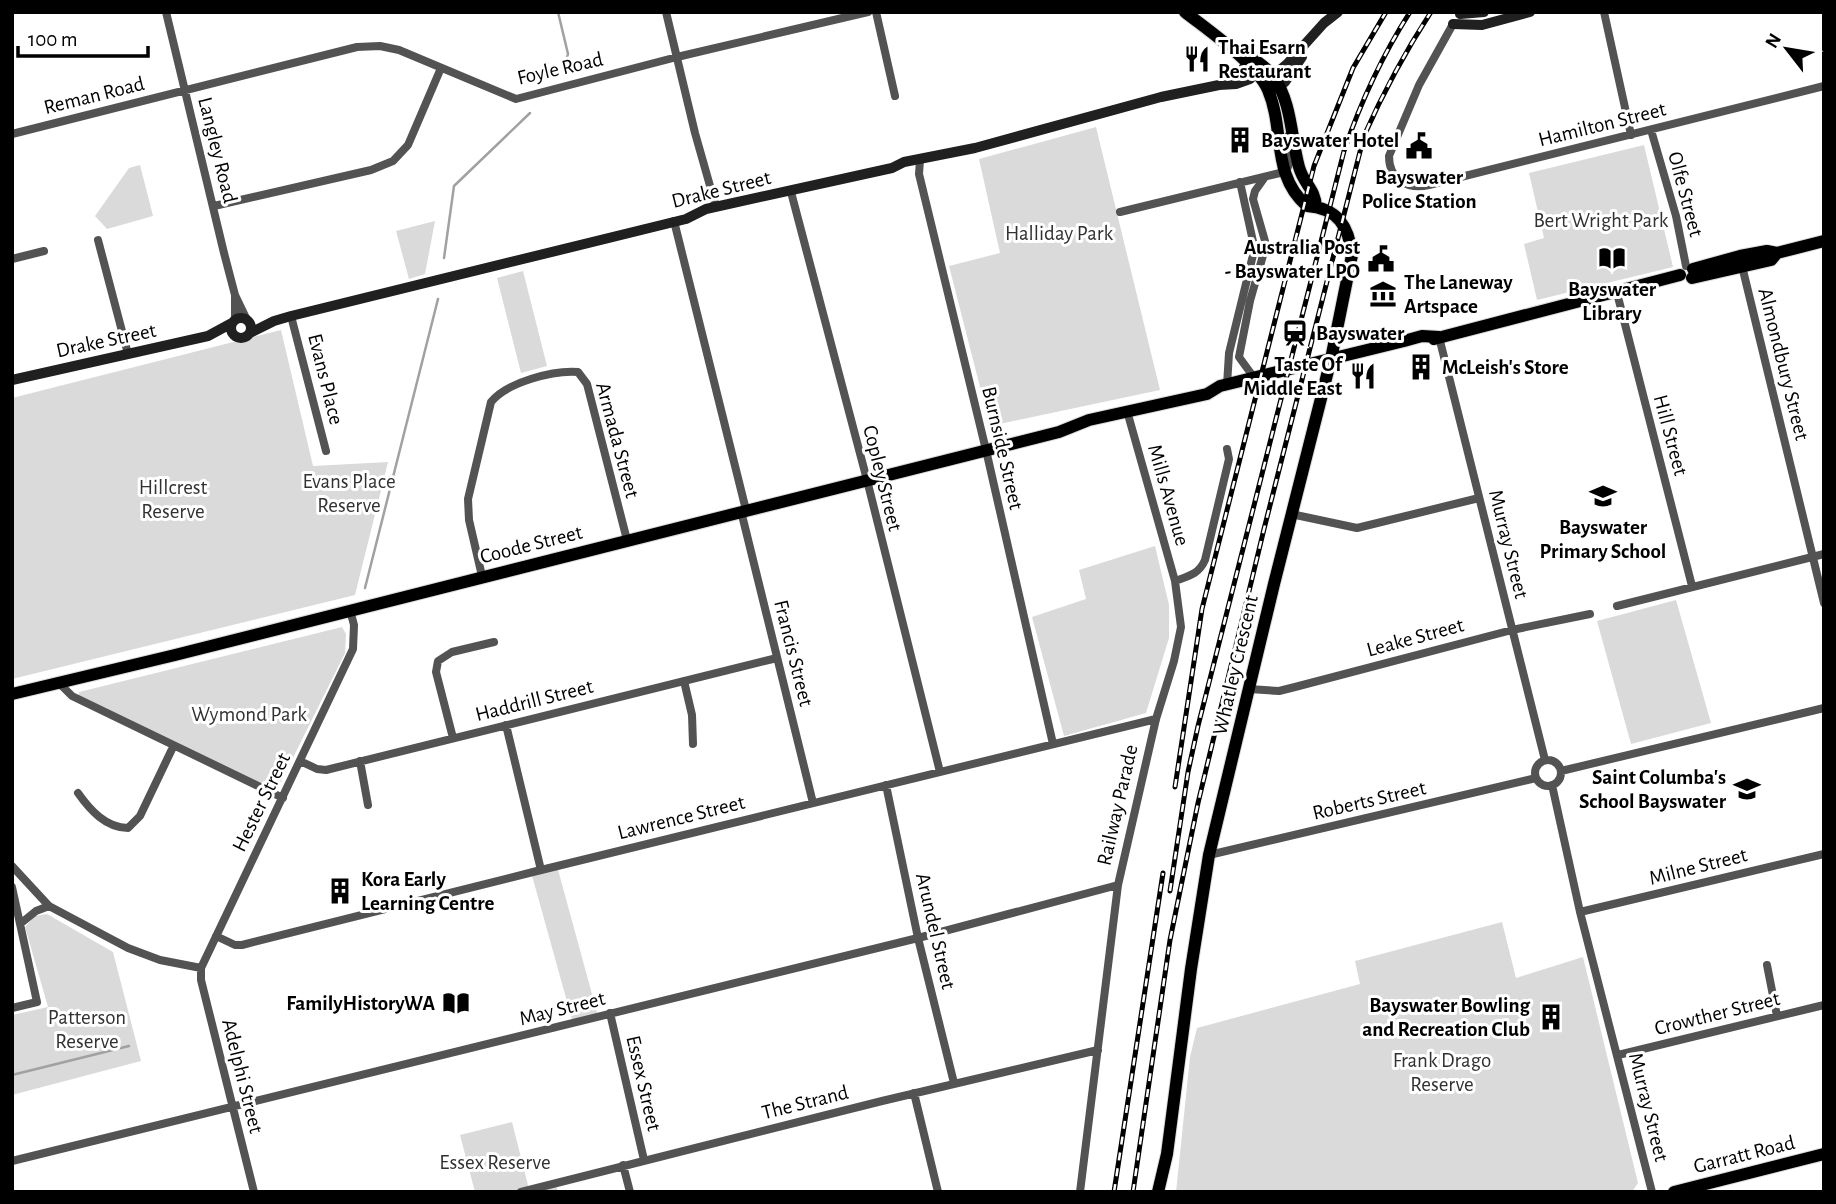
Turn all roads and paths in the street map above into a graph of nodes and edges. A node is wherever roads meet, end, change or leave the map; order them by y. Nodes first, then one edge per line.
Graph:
1 (166, 12) edge
2 (666, 12) edge
3 (868, 12) edge
4 (876, 12) edge
5 (1185, 12) edge
6 (1483, 12) edge
7 (1530, 12) edge
8 (1604, 12) edge
9 (1461, 13) edge
10 (1336, 15) edge
11 (1453, 24) junction
12 (677, 57) junction
13 (441, 68) junction
14 (1263, 75) junction
15 (1824, 86) edge
16 (185, 91) junction
17 (895, 96) dead end
18 (1292, 130) junction
19 (1651, 130) junction
20 (12, 134) edge
21 (1631, 135) junction
22 (920, 160) junction
23 (1283, 172) junction
24 (1265, 177) junction
25 (1240, 182) junction
26 (791, 192) junction
27 (214, 206) junction
28 (716, 207) junction
29 (1316, 207) junction
30 (1120, 212) dead end
31 (674, 221) junction
32 (98, 240) dead end
33 (1824, 241) edge
34 (44, 251) dead end
35 (12, 259) edge
36 (1741, 261) junction
37 (1688, 272) junction
38 (1617, 293) junction
39 (290, 316) junction
40 (240, 320) junction
41 (274, 321) junction
42 (250, 333) junction
43 (208, 336) junction
44 (237, 337) junction
45 (1439, 337) junction
46 (128, 354) junction
47 (1330, 363) junction
48 (1255, 379) junction
49 (12, 380) edge
50 (1227, 384) junction
51 (1207, 394) junction
52 (1162, 405) junction
53 (1129, 418) junction
54 (1059, 432) junction
55 (1227, 449) dead end
56 (986, 450) junction
57 (327, 452) dead end
58 (867, 480) junction
59 (1479, 498) junction
60 (744, 510) junction
61 (1291, 514) junction
62 (627, 540) junction
63 (1824, 554) edge
64 (1812, 556) junction
65 (482, 576) junction
66 (1175, 581) junction
67 (1692, 586) junction
68 (1824, 603) edge
69 (1618, 607) dead end
70 (350, 610) junction
71 (1590, 614) dead end
72 (1512, 630) junction
73 (494, 642) dead end
74 (777, 657) junction
75 (684, 681) junction
76 (59, 683) junction
77 (1249, 689) junction
78 (12, 694) edge
79 (1824, 708) edge
80 (1156, 719) junction
81 (506, 725) junction
82 (453, 738) junction
83 (693, 744) dead end
84 (1053, 744) junction
85 (173, 747) junction
86 (1545, 760) junction
87 (300, 761) junction
88 (360, 761) junction
89 (1561, 771) junction
90 (940, 772) junction
91 (1536, 778) junction
92 (886, 785) junction
93 (1552, 785) junction
94 (78, 793) dead end
95 (283, 798) junction
96 (813, 803) junction
97 (368, 805) dead end
98 (1824, 854) edge
99 (1209, 855) junction
100 (12, 866) edge
101 (541, 870) junction
102 (1118, 885) junction
103 (12, 887) edge
104 (49, 906) junction
105 (1580, 912) junction
106 (20, 924) junction
107 (216, 936) junction
108 (918, 938) junction
109 (1767, 965) dead end
110 (201, 968) junction
111 (1824, 1005) edge
112 (12, 1008) edge
113 (610, 1013) junction
114 (1777, 1016) junction
115 (1098, 1050) junction
116 (1618, 1055) junction
117 (954, 1083) junction
118 (914, 1093) junction
119 (233, 1106) junction
120 (1167, 1154) junction
121 (1824, 1154) edge
122 (644, 1160) junction
123 (12, 1161) edge
124 (623, 1165) junction
125 (254, 1192) edge
126 (521, 1192) edge
127 (630, 1192) edge
128 (938, 1192) edge
129 (1080, 1192) edge
130 (1158, 1192) edge
131 (1166, 1192) edge
132 (1652, 1192) edge
133 (1674, 1192) edge

1 - 16 street, Langley Road
2 - 12 street
3 - 12 street, Foyle Road
4 - 17 street
5 - 14 main road
6 - 9 street
7 - 11 street
8 - 21 street
9 - 11 street
10 - 14 street
11 - 21 street, Hamilton Street
12 - 13 street, Foyle Road
12 - 28 street
13 - 16 street, Foyle Road
13 - 27 street
14 - 18 main road
14 - 22 street, Drake Street
14 - 23 main road
15 - 19 street, Hamilton Street
16 - 20 street, Reman Road
16 - 27 street, Langley Road
18 - 23 street
18 - 29 main road
19 - 21 street, Hamilton Street
19 - 37 street, Olfe Street
22 - 26 street, Drake Street
22 - 56 street, Burnside Street
23 - 24 street
23 - 29 main road, Whatley Crescent
24 - 25 street
24 - 48 street
25 - 30 street
25 - 50 street
26 - 28 street, Drake Street
26 - 58 street, Copley Street
27 - 40 street, Langley Road
28 - 31 street, Drake Street
29 - 47 main road, Whatley Crescent
31 - 39 street, Drake Street
31 - 60 street, Francis Street
32 - 46 street
33 - 36 main road
34 - 35 street
36 - 37 main road
36 - 64 street, Almondbury Street
37 - 38 main road
38 - 45 main road
38 - 67 street, Hill Street
39 - 41 street, Drake Street
39 - 57 street, Evans Place
40 - 41 street, Drake Street
40 - 42 street
40 - 43 street, Drake Street
40 - 44 street
41 - 42 street, Drake Street
42 - 44 street, Drake Street
43 - 44 street, Drake Street
43 - 46 street, Drake Street
45 - 47 main road
45 - 47 main road, Coode Street
45 - 59 street, Murray Street
46 - 49 street, Drake Street
47 - 48 main road, Coode Street
47 - 51 main road, Coode Street
47 - 61 main road, Whatley Crescent
48 - 50 main road, Coode Street
50 - 51 main road, Coode Street
51 - 52 main road, Coode Street
52 - 53 main road, Coode Street
52 - 54 main road, Coode Street
53 - 54 main road, Coode Street
53 - 66 street, Mills Avenue
54 - 56 main road, Coode Street
55 - 66 street
56 - 58 main road, Coode Street
56 - 84 street, Burnside Street
58 - 60 main road, Coode Street
58 - 90 street, Copley Street
59 - 61 street
59 - 72 street, Murray Street
60 - 62 main road, Coode Street
60 - 74 street, Francis Street
61 - 77 main road, Whatley Crescent
62 - 65 main road, Coode Street
62 - 65 street, Armada Street
63 - 64 street
64 - 67 street
64 - 68 street, Almondbury Street
65 - 70 main road, Coode Street
66 - 80 street, Railway Parade
67 - 69 street
70 - 76 main road, Coode Street
70 - 87 street, Hester Street
71 - 72 street, Leake Street
72 - 77 street, Leake Street
72 - 86 street, Murray Street
73 - 82 street
74 - 75 street, Haddrill Street
74 - 96 street, Francis Street
75 - 81 street, Haddrill Street
75 - 83 street
76 - 78 main road, Coode Street
76 - 85 street
77 - 99 main road, Whatley Crescent
79 - 89 street
80 - 84 street, Lawrence Street
80 - 102 street, Railway Parade
81 - 82 street, Haddrill Street
81 - 101 street
82 - 88 street, Haddrill Street
84 - 90 street, Lawrence Street
85 - 94 street
85 - 95 street
86 - 89 street
86 - 91 street
87 - 88 street, Haddrill Street
87 - 95 street, Hester Street
88 - 97 street
89 - 93 street
90 - 92 street, Lawrence Street
91 - 93 street
91 - 99 street, Roberts Street
92 - 96 street, Lawrence Street
92 - 108 street, Arundel Street
93 - 105 street, Murray Street
95 - 107 street, Hester Street
96 - 101 street, Lawrence Street
98 - 105 street, Milne Street
99 - 120 main road, Whatley Crescent
100 - 104 street
101 - 107 street, Lawrence Street
102 - 108 street, May Street
102 - 115 street, Railway Parade
103 - 106 street
104 - 106 street
104 - 110 street
105 - 116 street, Murray Street
106 - 112 street
107 - 110 street, Hester Street
108 - 113 street, May Street
108 - 117 street, Arundel Street
109 - 114 street
110 - 119 street, Adelphi Street
111 - 114 street, Crowther Street
113 - 119 street, May Street
113 - 122 street, Essex Street
114 - 116 street, Crowther Street
115 - 117 street, The Strand
115 - 129 street, Railway Parade
116 - 132 street, Murray Street
117 - 118 street, The Strand
118 - 122 street, The Strand
118 - 128 street
119 - 123 street, May Street
119 - 125 street, Adelphi Street
120 - 130 main road, Whatley Crescent
120 - 131 main road, Whatley Crescent
121 - 133 main road, Garratt Road
122 - 124 street, The Strand
124 - 126 street, The Strand
124 - 127 street

